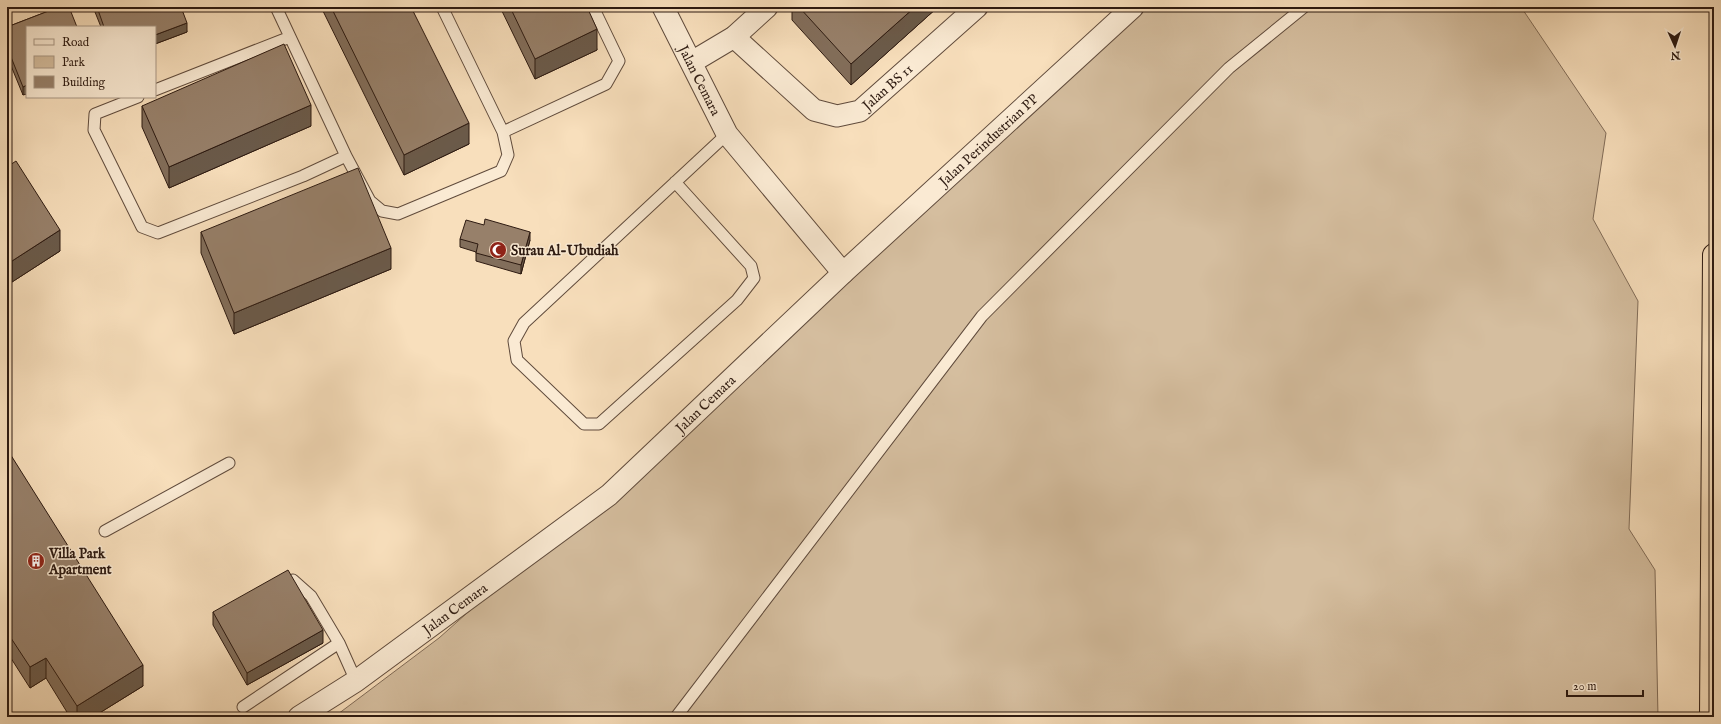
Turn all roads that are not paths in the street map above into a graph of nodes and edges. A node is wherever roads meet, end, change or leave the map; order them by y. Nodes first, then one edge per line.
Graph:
1 (276, 7) edge
2 (442, 7) edge
3 (593, 7) edge
4 (664, 7) edge
5 (767, 7) edge
6 (977, 7) edge
7 (1133, 7) edge
8 (1304, 7) edge
9 (290, 37) junction
10 (734, 37) junction
11 (692, 62) junction
12 (156, 90) edge
13 (135, 98) edge
14 (503, 132) junction
15 (727, 134) junction
16 (346, 156) junction
17 (675, 182) junction
18 (1714, 255) edge
19 (843, 273) junction
20 (229, 463) dead end
21 (105, 531) dead end
22 (293, 580) edge
23 (339, 643) junction
24 (356, 681) junction
25 (243, 707) dead end
26 (299, 717) edge
27 (676, 717) edge
28 (1711, 717) edge

1 - 9 lane
2 - 14 lane
3 - 14 lane
4 - 11 street, Jalan Cemara
5 - 10 street
6 - 10 street, Jalan BS 11
7 - 19 street, Jalan Perindustrian PP
8 - 27 lane
9 - 12 lane
9 - 16 lane
10 - 11 street
11 - 15 street, Jalan Cemara
13 - 16 lane
14 - 16 lane
15 - 17 lane
15 - 19 street, Jalan Cemara
17 - 17 lane
18 - 28 highway
19 - 24 street, Jalan Cemara
20 - 21 lane
22 - 23 lane
23 - 24 lane
23 - 25 lane
24 - 26 street, Jalan Cemara

